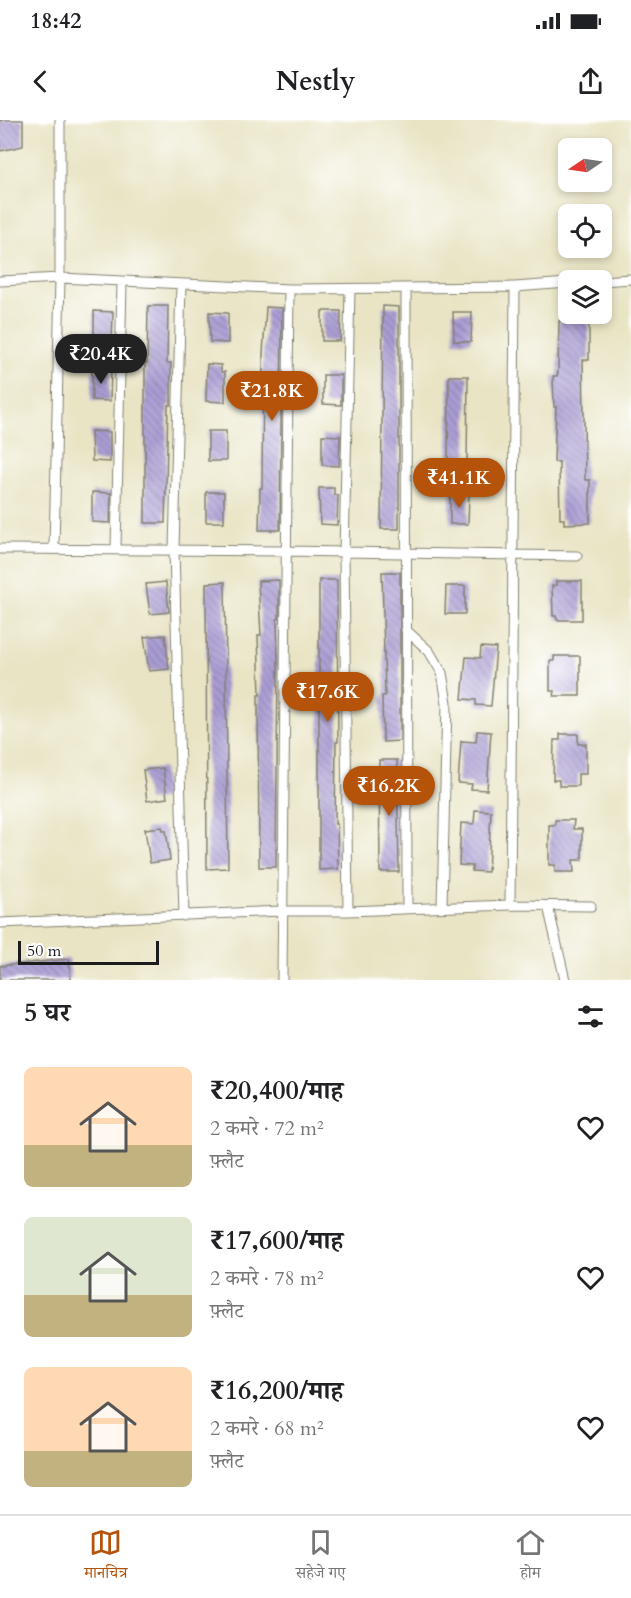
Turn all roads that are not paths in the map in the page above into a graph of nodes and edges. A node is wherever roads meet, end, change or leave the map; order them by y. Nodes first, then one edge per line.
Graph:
1 (60, 120) edge
2 (60, 278) junction
3 (631, 279) edge
4 (612, 280) edge
5 (0, 281) edge
6 (122, 282) junction
7 (181, 284) junction
8 (558, 284) edge
9 (515, 286) junction
10 (406, 288) junction
11 (289, 289) junction
12 (350, 289) junction
13 (0, 549) edge
14 (54, 549) junction
15 (116, 549) junction
16 (174, 549) junction
17 (287, 551) junction
18 (344, 553) junction
19 (406, 554) junction
20 (513, 556) junction
21 (577, 556) dead end
22 (406, 630) junction
23 (510, 905) junction
24 (548, 906) junction
25 (591, 906) dead end
26 (442, 907) junction
27 (407, 908) junction
28 (281, 911) junction
29 (348, 911) junction
30 (184, 916) junction
31 (0, 923) edge
32 (282, 980) edge
33 (565, 980) edge

1 - 2 lane
2 - 5 lane
2 - 6 lane
2 - 14 lane
3 - 4 lane
6 - 7 lane
6 - 15 lane
7 - 11 lane
7 - 16 lane
8 - 9 lane
9 - 10 lane
9 - 20 lane
10 - 12 lane
10 - 19 lane
11 - 12 lane
11 - 17 lane
12 - 18 lane
13 - 14 lane
14 - 15 lane
15 - 16 lane
16 - 17 lane
16 - 30 lane
17 - 18 lane
17 - 28 lane
18 - 19 lane
18 - 29 lane
19 - 20 lane
19 - 22 lane
20 - 21 lane
20 - 23 lane
22 - 26 lane
22 - 27 lane
23 - 24 lane
23 - 26 lane
24 - 25 lane
24 - 33 lane
26 - 27 lane
27 - 29 lane
28 - 29 lane
28 - 30 lane
28 - 32 lane
30 - 31 lane

